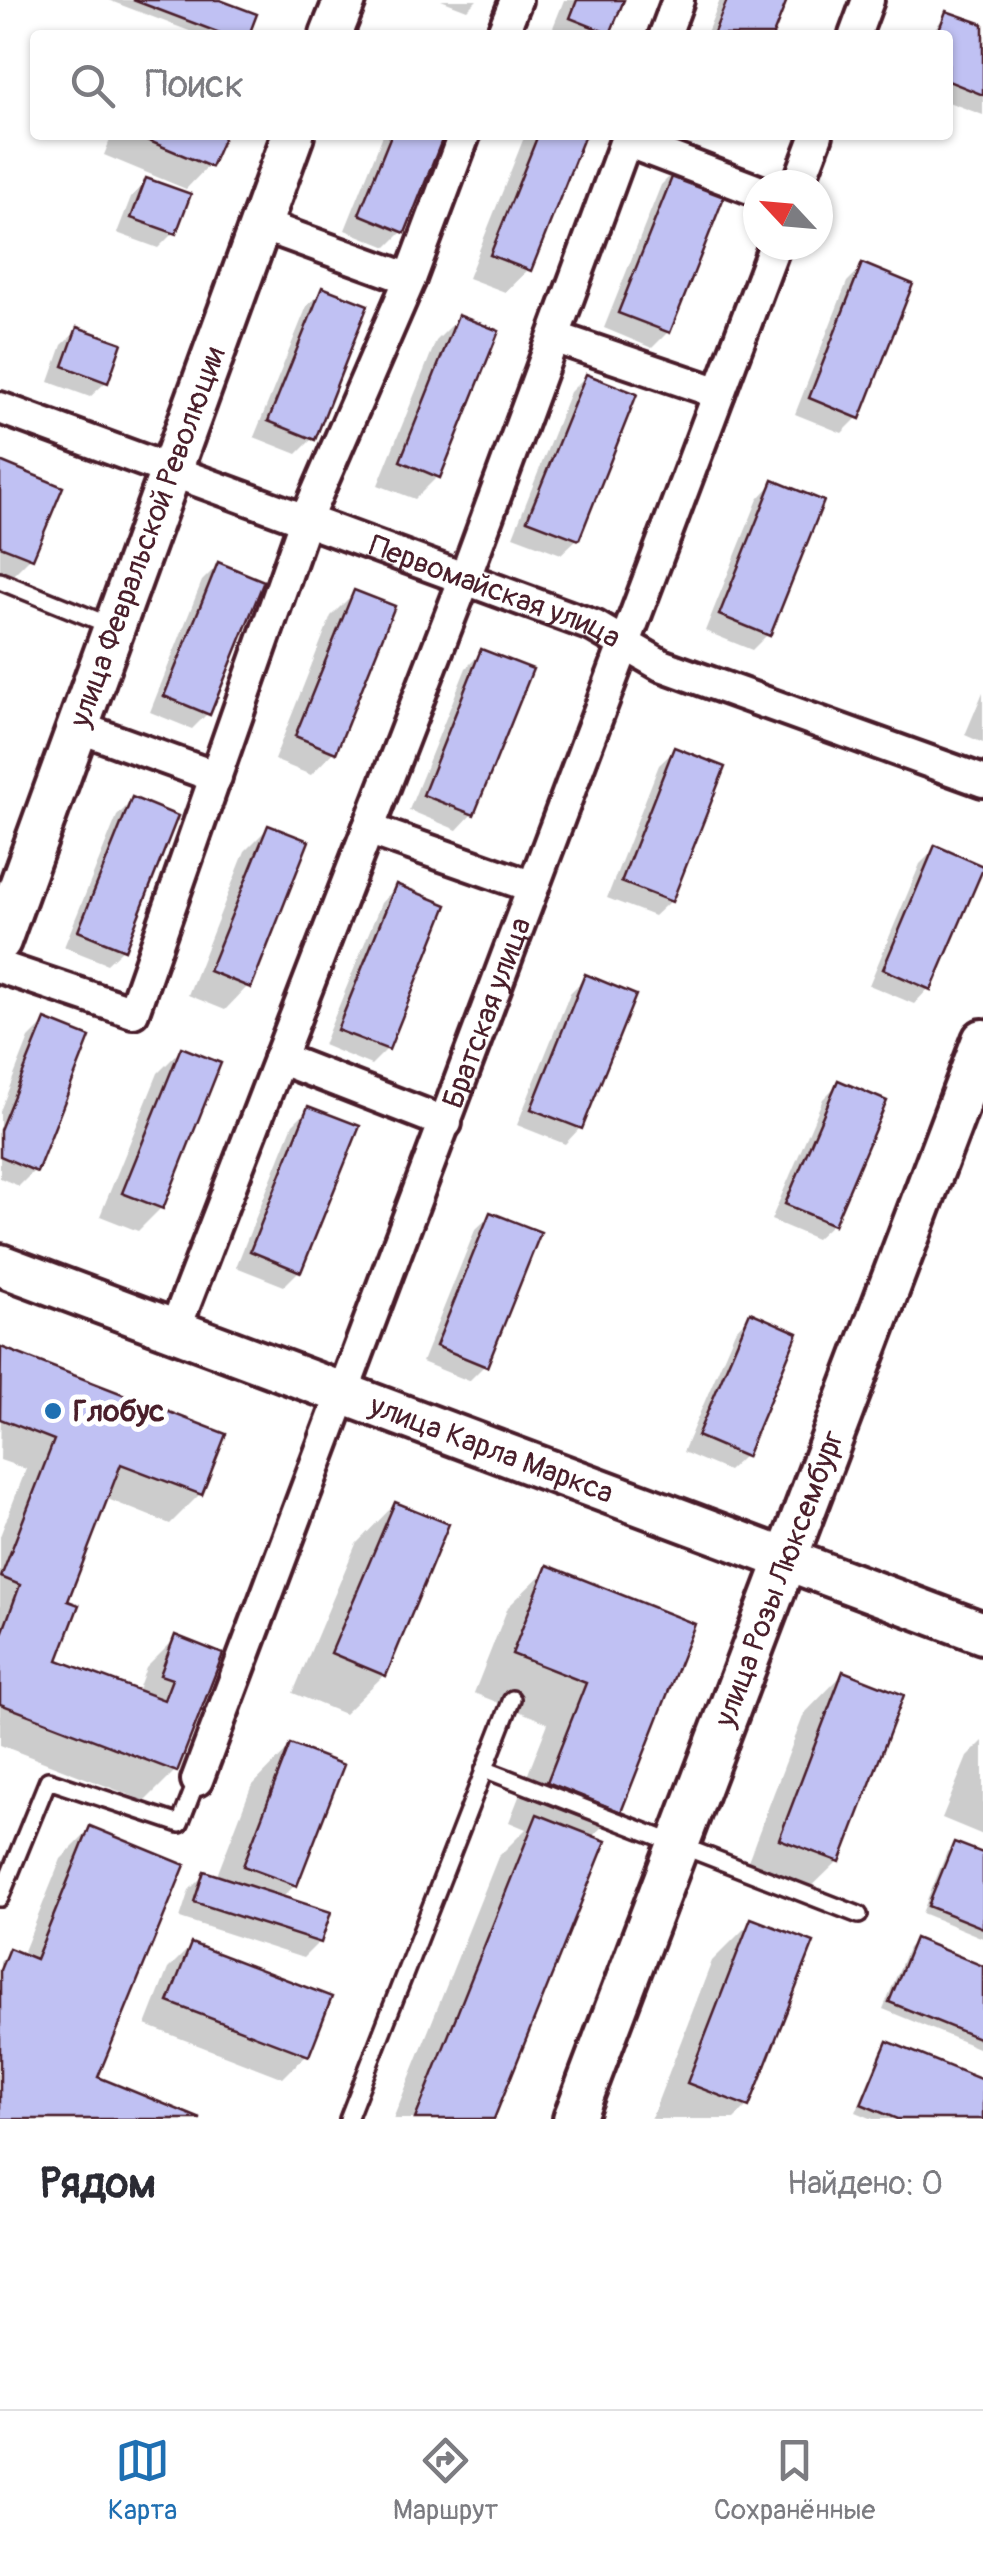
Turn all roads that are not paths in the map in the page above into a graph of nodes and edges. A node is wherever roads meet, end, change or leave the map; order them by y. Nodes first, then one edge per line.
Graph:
1 (516, 0) edge
2 (678, 0) edge
3 (868, 0) edge
4 (504, 30) edge
5 (668, 30) edge
6 (857, 30) edge
7 (291, 140) edge
8 (462, 140) edge
9 (626, 140) edge
10 (632, 140) edge
11 (815, 140) edge
12 (804, 170) edge
13 (743, 185) edge
14 (259, 224) junction
15 (769, 260) edge
16 (410, 280) junction
17 (554, 338) junction
18 (719, 394) junction
19 (0, 408) edge
20 (171, 472) junction
21 (305, 521) junction
22 (464, 579) junction
23 (0, 581) edge
24 (114, 627) junction
25 (623, 645) junction
26 (78, 727) junction
27 (216, 776) junction
28 (983, 781) edge
29 (368, 829) junction
30 (533, 887) junction
31 (0, 941) edge
32 (0, 967) edge
33 (983, 1040) edge
34 (280, 1058) junction
35 (446, 1123) junction
36 (0, 1265) edge
37 (175, 1329) junction
38 (346, 1393) junction
39 (788, 1560) junction
40 (983, 1633) edge
41 (512, 1698) dead end
42 (484, 1769) junction
43 (197, 1780) joint
44 (679, 1845) junction
45 (0, 1898) edge
46 (859, 1916) dead end
47 (348, 2119) edge
48 (574, 2119) edge

1 - 4 street
2 - 5 street
3 - 6 street
7 - 14 street, улица Февральской Революции
8 - 16 street
9 - 17 street
10 - 13 street
11 - 12 street
14 - 16 street
14 - 20 street, улица Февральской Революции
15 - 18 street, Братская улица
16 - 21 street
17 - 18 street
17 - 22 street
18 - 25 street, Братская улица
19 - 20 street, Первомайская улица
20 - 21 street, Первомайская улица
20 - 24 street, улица Февральской Революции
21 - 22 street, Первомайская улица
21 - 27 street
22 - 25 street, Первомайская улица
22 - 29 street
23 - 24 lane
24 - 26 street, улица Февральской Революции
25 - 28 street, Первомайская улица
25 - 30 street, Братская улица
26 - 27 street
26 - 31 street, улица Февральской Революции
27 - 32 street
29 - 30 street
29 - 34 street
30 - 35 street, Братская улица
33 - 39 street, улица Розы Люксембург
34 - 35 street
34 - 37 street
35 - 38 street, Братская улица
36 - 37 street, улица Карла Маркса
37 - 38 street, улица Карла Маркса
38 - 39 street, улица Карла Маркса
38 - 43 street, Братская улица
39 - 40 street, улица Карла Маркса
39 - 44 street, улица Розы Люксембург
41 - 42 lane
42 - 44 lane
42 - 47 lane
43 - 45 lane
44 - 46 lane
44 - 48 street, улица Розы Люксембург

